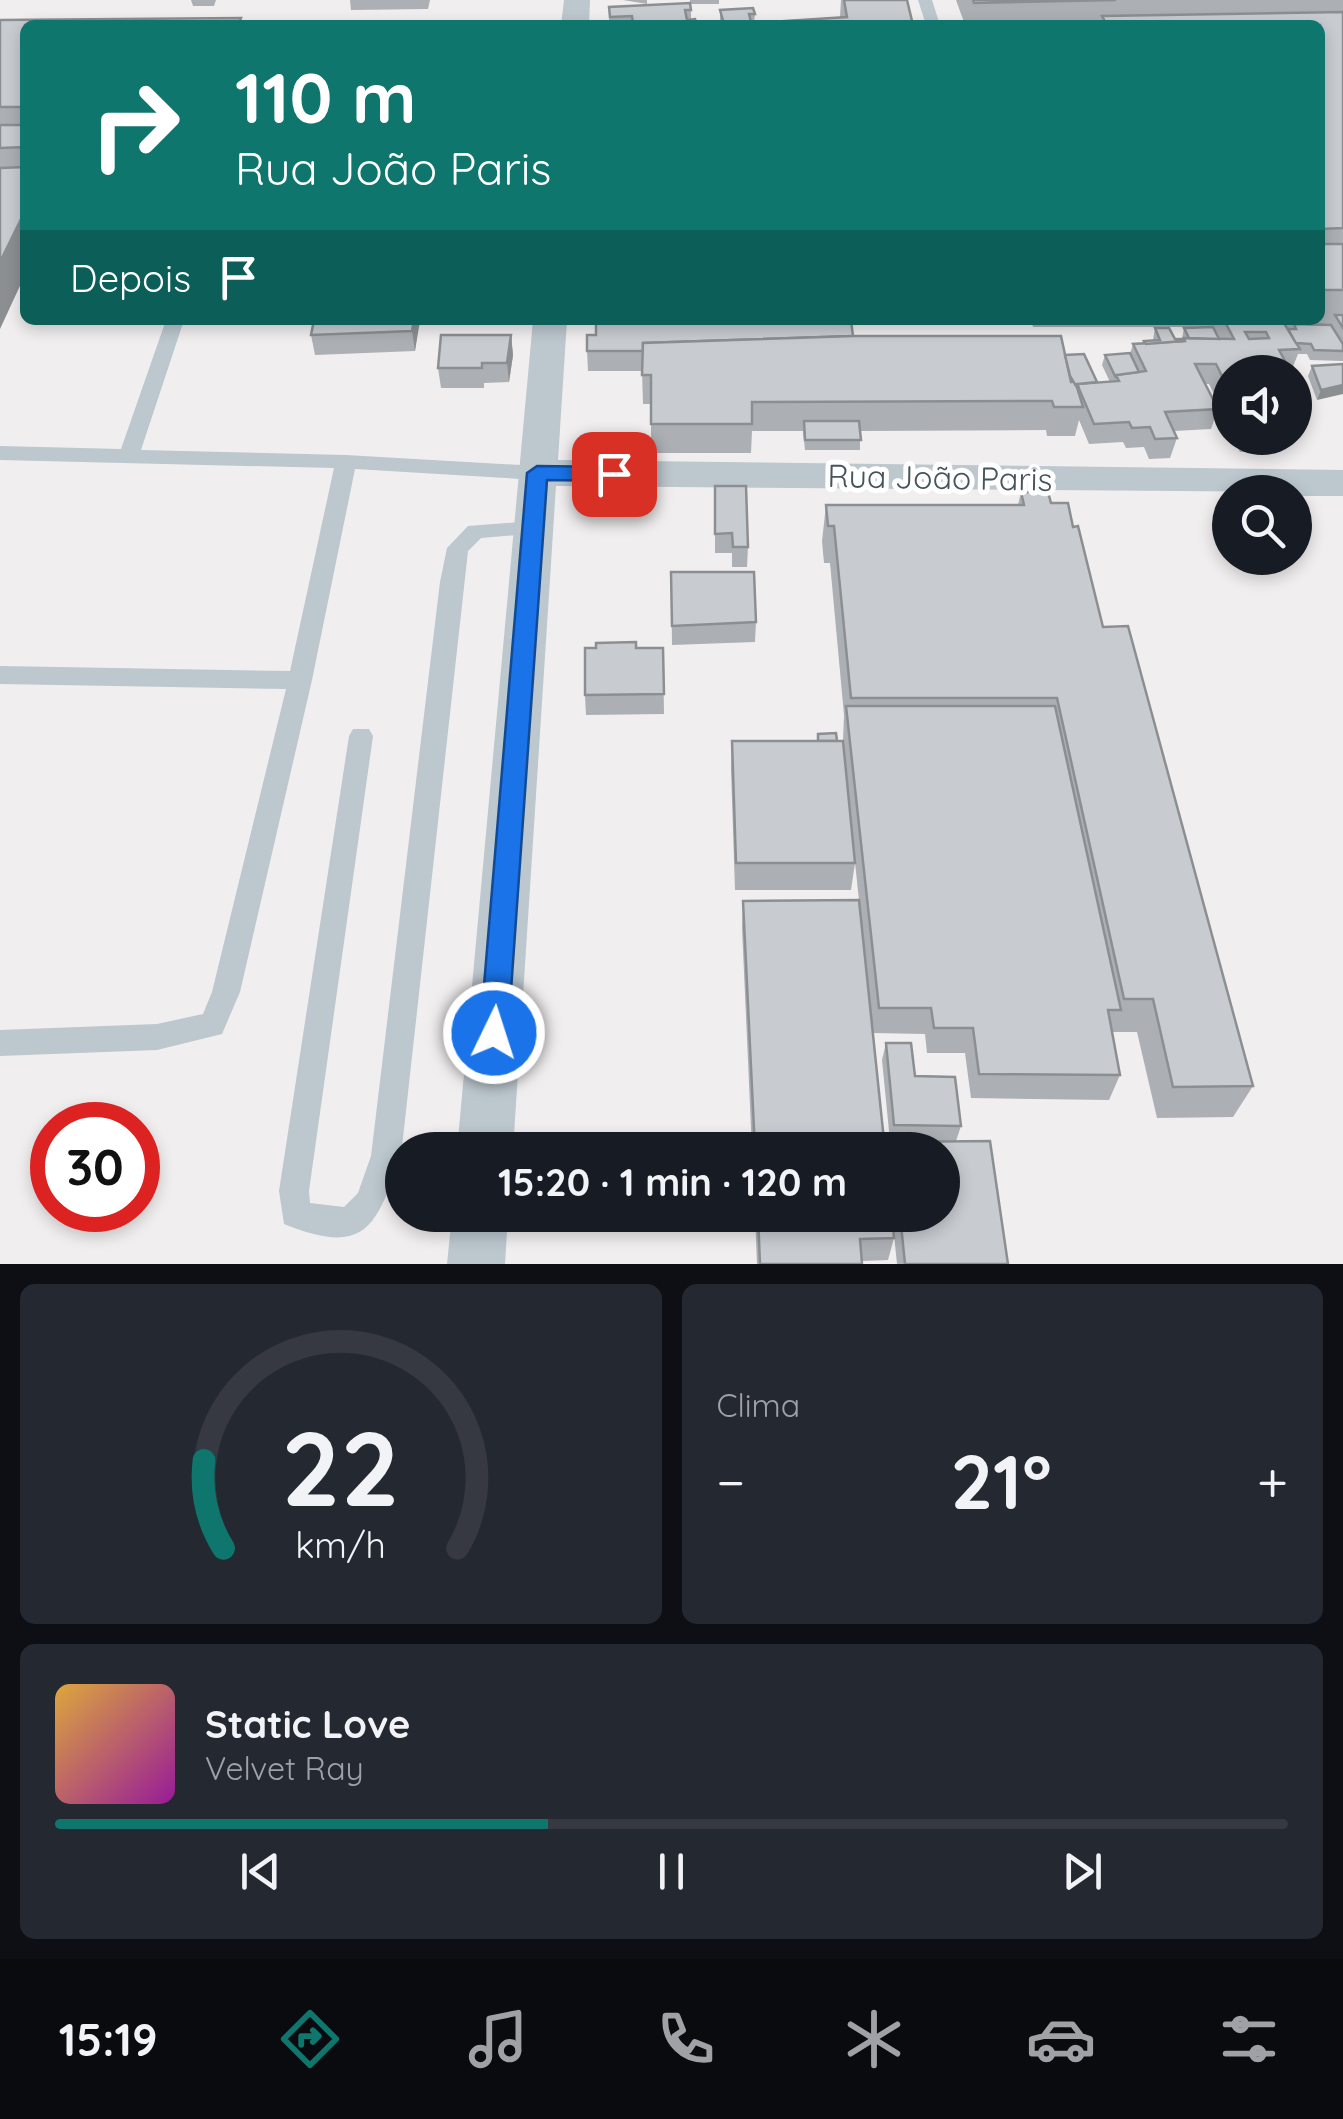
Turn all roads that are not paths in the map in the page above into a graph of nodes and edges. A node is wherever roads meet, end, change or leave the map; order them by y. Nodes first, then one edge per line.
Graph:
1 (173, 325) edge
2 (550, 325) edge
3 (0, 452) edge
4 (129, 456) junction
5 (346, 462) junction
6 (537, 473) junction
7 (1343, 483) edge
8 (533, 528) junction
9 (0, 675) edge
10 (300, 680) junction
11 (360, 736) dead end
12 (0, 1043) edge
13 (485, 1132) edge
14 (479, 1232) edge
15 (476, 1264) edge

1 - 4 lane
2 - 6 street
3 - 4 lane
4 - 5 lane
5 - 6 lane
5 - 10 lane
6 - 7 street, Rua João Paris
6 - 8 street
8 - 11 lane
8 - 13 street
9 - 10 lane
10 - 12 lane
14 - 15 street

